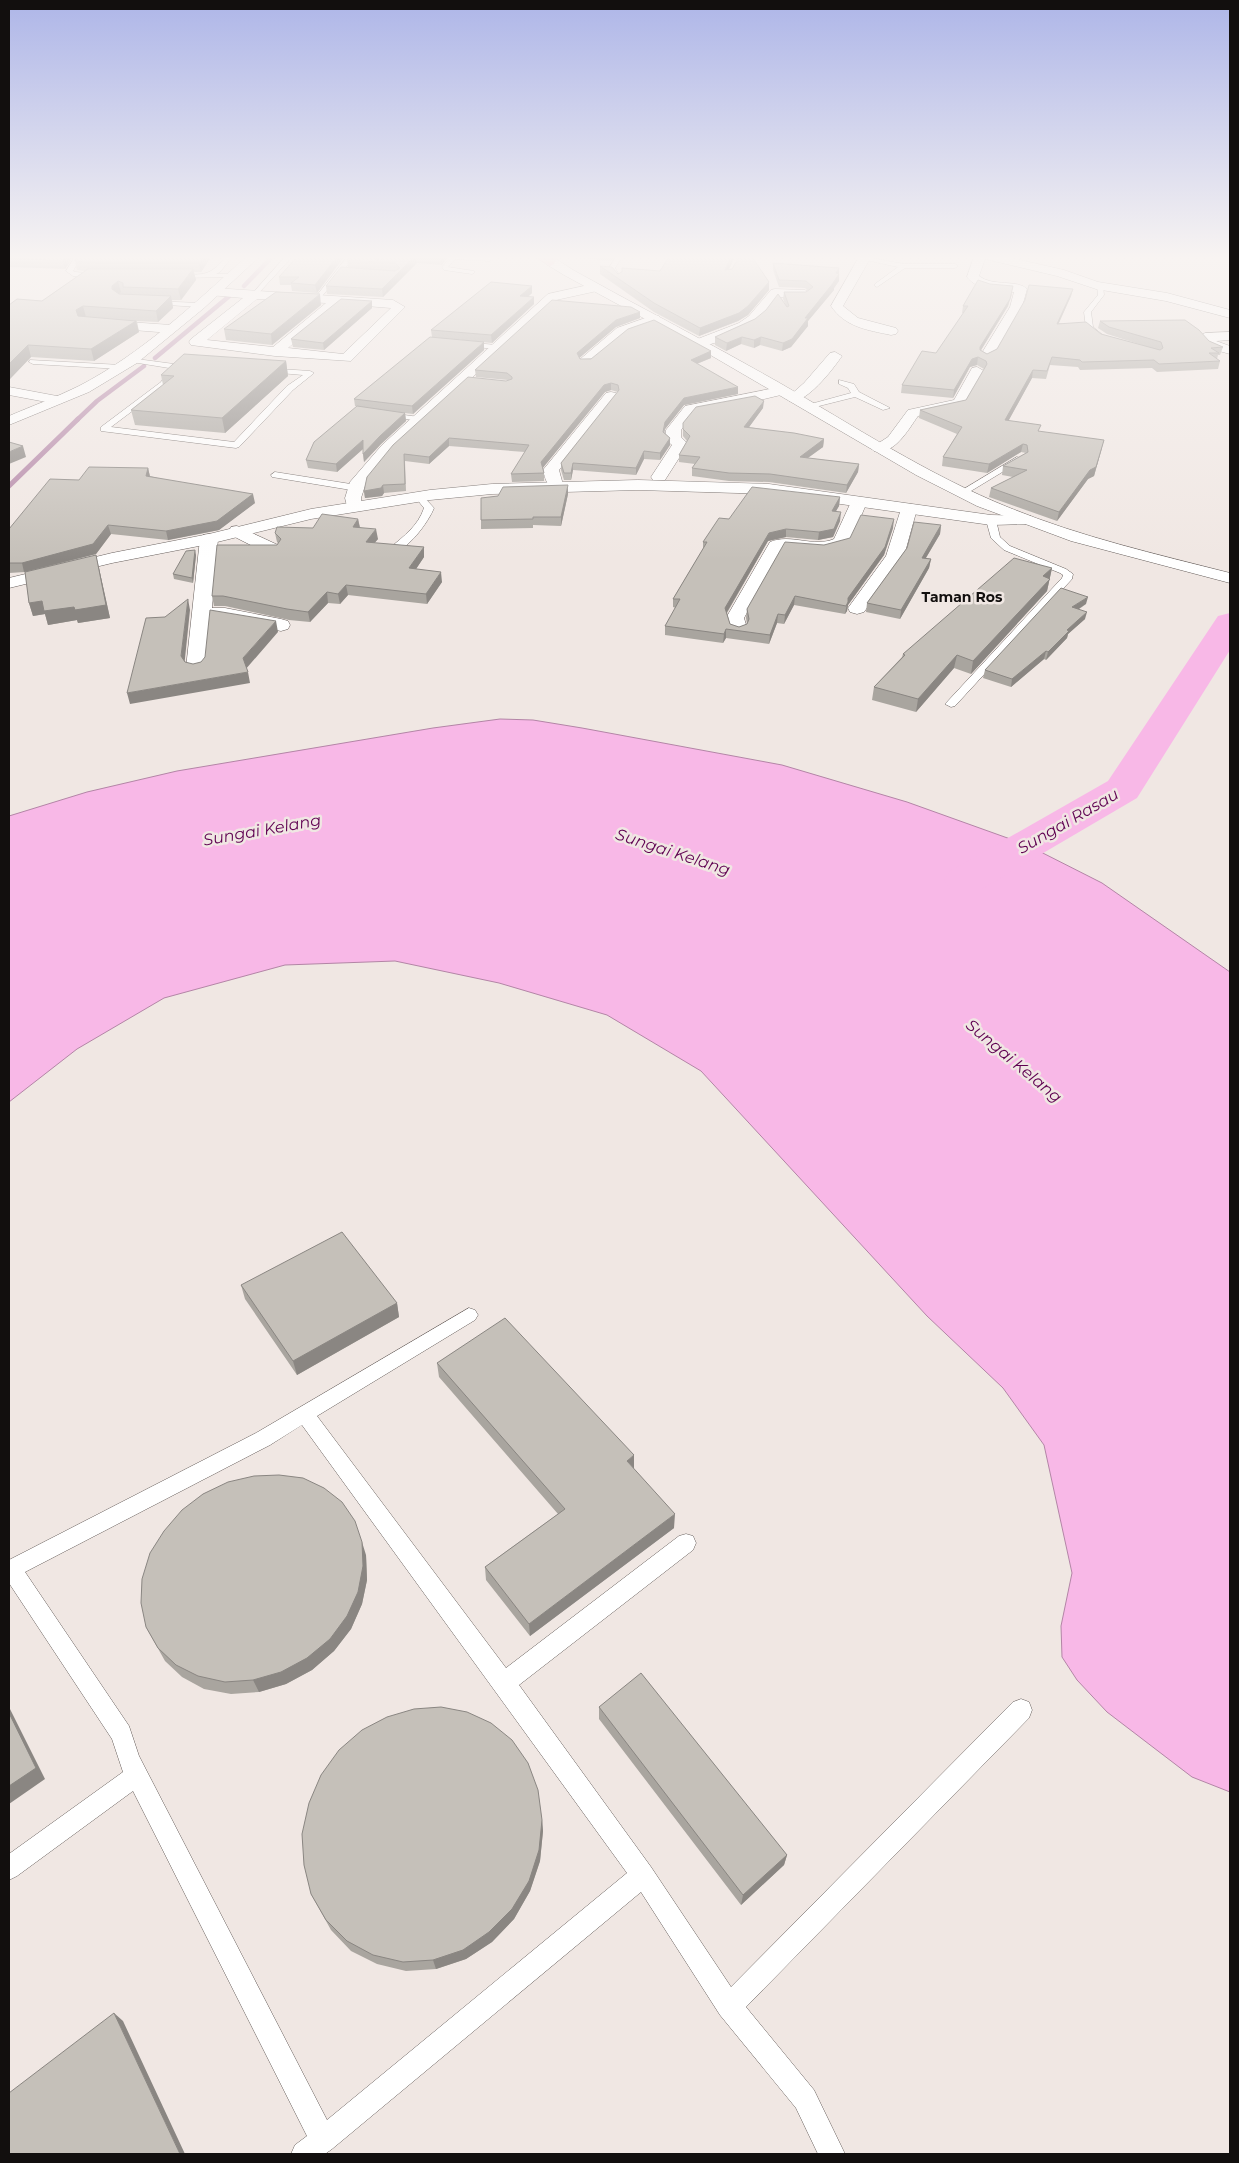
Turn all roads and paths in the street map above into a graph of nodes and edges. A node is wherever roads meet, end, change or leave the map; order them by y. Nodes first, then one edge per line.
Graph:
1 (135, 358) edge
2 (487, 358) edge
3 (589, 358) edge
4 (725, 358) edge
5 (833, 358) edge
6 (585, 361) edge
7 (33, 362) edge
8 (127, 364) junction
9 (264, 370) edge
10 (977, 371) edge
11 (842, 382) dead end
12 (9, 391) edge
13 (780, 391) junction
14 (856, 394) junction
15 (611, 396) edge
16 (794, 398) junction
17 (57, 400) junction
18 (810, 407) junction
19 (886, 408) dead end
20 (375, 413) edge
21 (419, 419) junction
22 (9, 421) edge
23 (880, 448) junction
24 (1022, 457) edge
25 (275, 475) dead end
26 (659, 477) dead end
27 (558, 486) junction
28 (357, 488) junction
29 (963, 492) junction
30 (419, 497) junction
31 (860, 502) junction
32 (354, 506) junction
33 (909, 509) junction
34 (991, 520) junction
35 (1026, 520) junction
36 (237, 531) junction
37 (209, 539) junction
38 (394, 548) edge
39 (272, 550) edge
40 (1230, 578) edge
41 (9, 583) edge
42 (857, 608) dead end
43 (202, 613) junction
44 (281, 625) edge
45 (738, 628) edge
46 (196, 668) edge
47 (951, 704) dead end
48 (469, 1315) dead end
49 (304, 1414) junction
50 (686, 1543) dead end
51 (10, 1569) edge
52 (504, 1683) junction
53 (1021, 1710) dead end
54 (136, 1775) junction
55 (9, 1868) edge
56 (643, 1875) junction
57 (729, 2006) junction
58 (313, 2147) edge
59 (832, 2154) edge

1 - 8 street
2 - 21 street
3 - 6 street
4 - 13 street
5 - 16 street
7 - 8 lane
8 - 9 lane
8 - 17 street
10 - 23 street
11 - 14 lane
12 - 17 street
13 - 16 street
13 - 26 street
14 - 18 lane
14 - 19 lane
15 - 27 street
16 - 18 street
17 - 22 street
18 - 23 street
20 - 21 lane
21 - 28 street
23 - 29 street
24 - 29 lane
25 - 28 lane
27 - 30 street
27 - 31 street
28 - 32 street
29 - 35 street
30 - 32 street
30 - 38 lane
31 - 33 street
31 - 45 street
32 - 36 street
33 - 34 street
33 - 42 street
34 - 35 street
34 - 47 lane
35 - 40 street
36 - 37 street
36 - 39 street
37 - 41 street
37 - 43 street
43 - 44 street
43 - 46 street
48 - 49 lane
49 - 51 lane
49 - 52 lane
50 - 52 lane
51 - 54 lane
52 - 56 lane
53 - 57 lane
54 - 55 lane
54 - 58 lane
56 - 57 lane
56 - 58 lane
57 - 59 lane

